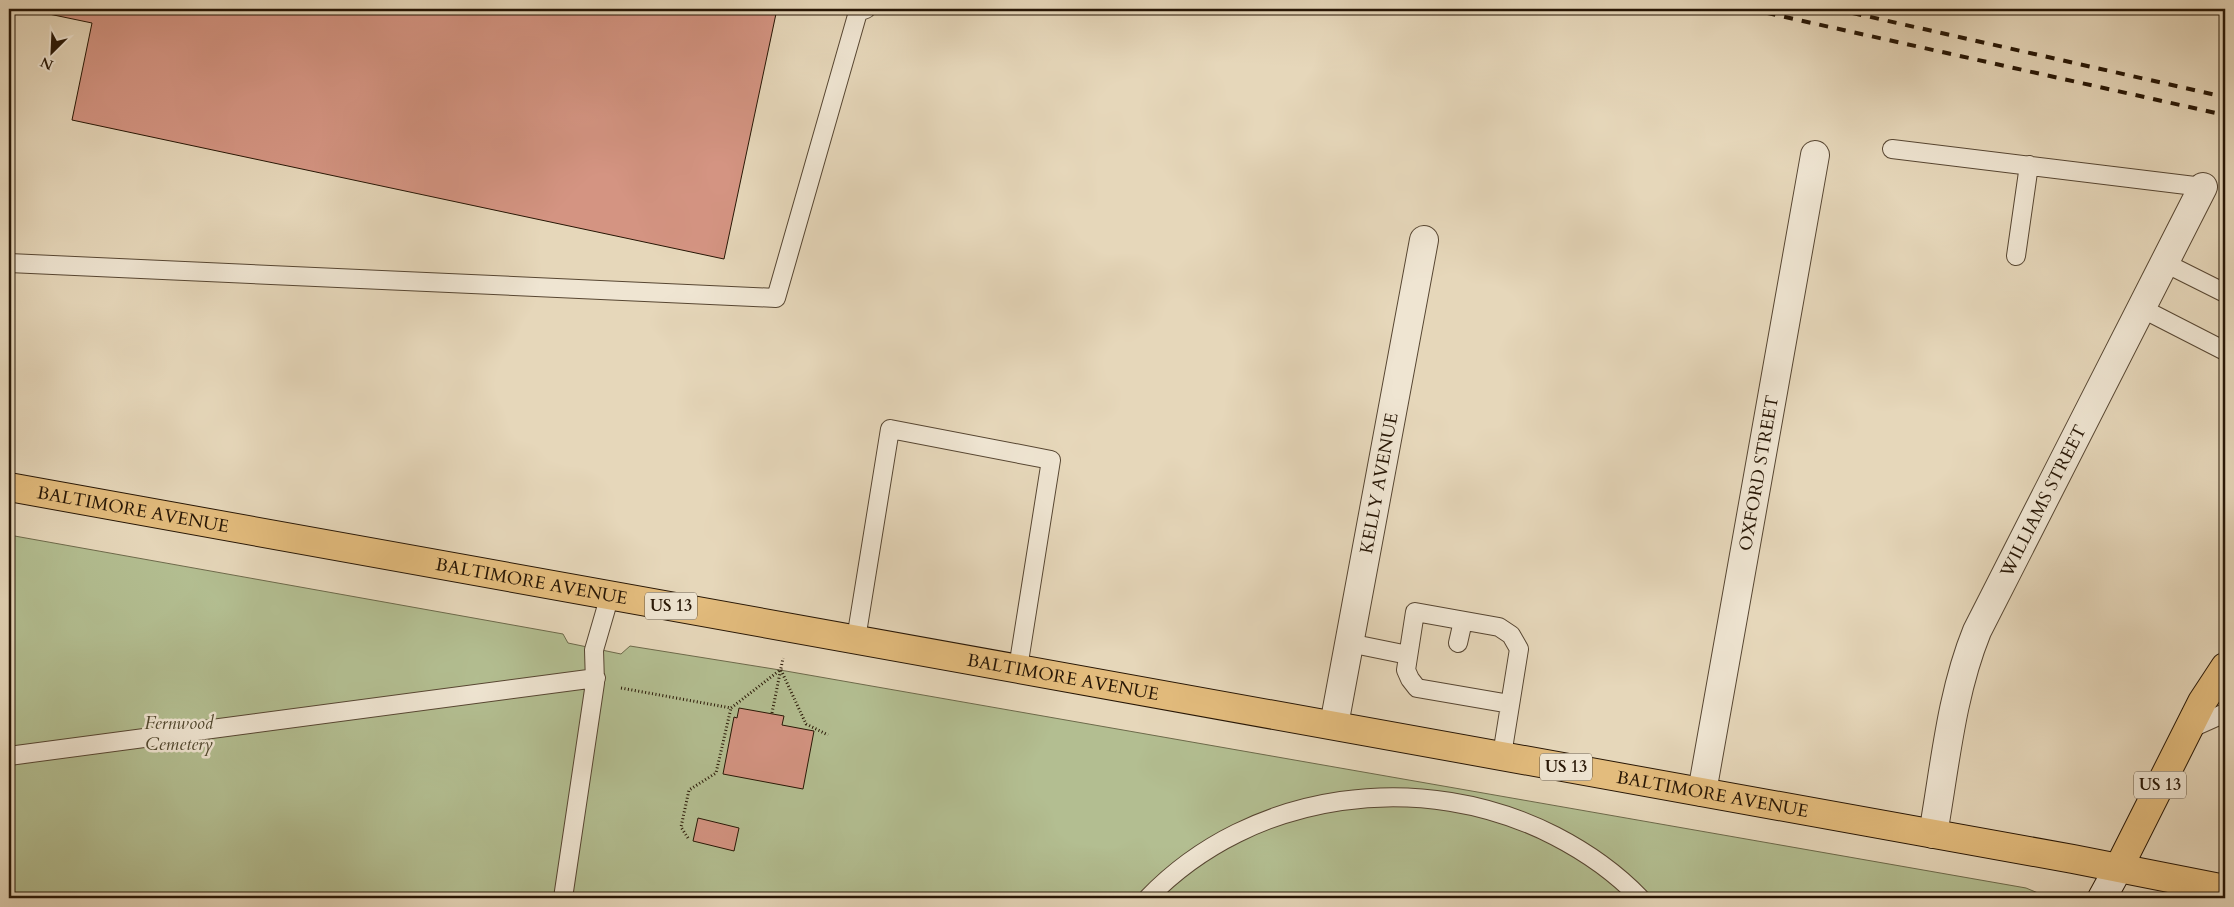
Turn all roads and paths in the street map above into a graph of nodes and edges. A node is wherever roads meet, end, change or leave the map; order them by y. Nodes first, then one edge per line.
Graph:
1 (866, 9) edge
2 (1892, 149) dead end
3 (1815, 155) dead end
4 (2029, 165) junction
5 (2203, 187) joint
6 (1424, 240) dead end
7 (2016, 256) dead end
8 (9, 263) edge
9 (2165, 263) junction
10 (2225, 293) edge
11 (2142, 308) junction
12 (2225, 351) edge
13 (9, 487) edge
14 (610, 595) junction
15 (1462, 621) junction
16 (856, 639) junction
17 (1349, 643) junction
18 (1458, 643) dead end
19 (1408, 655) junction
20 (2225, 667) edge
21 (1018, 668) junction
22 (780, 670) junction
23 (596, 680) junction
24 (1510, 704) junction
25 (731, 708) junction
26 (772, 713) dead end
27 (2225, 714) edge
28 (1334, 725) junction
29 (2187, 730) junction
30 (828, 735) dead end
31 (9, 756) edge
32 (1502, 756) junction
33 (1702, 792) junction
34 (1933, 834) junction
35 (688, 838) dead end
36 (2119, 867) junction
37 (2181, 889) edge
38 (2225, 889) edge
39 (563, 898) edge
40 (1148, 898) edge
41 (1640, 898) edge
42 (2102, 898) edge

1 - 8 lane
2 - 4 lane
3 - 33 street, OXFORD STREET
4 - 5 lane
4 - 7 lane
5 - 9 street, WILLIAMS STREET
6 - 17 street, KELLY AVENUE
9 - 10 lane
9 - 11 street, WILLIAMS STREET
11 - 12 lane
11 - 34 street, WILLIAMS STREET
13 - 14 main road, BALTIMORE AVENUE / US 13
14 - 16 main road, BALTIMORE AVENUE / US 13
14 - 23 lane
15 - 18 lane
15 - 19 lane
15 - 24 lane
16 - 21 main road, BALTIMORE AVENUE / US 13
16 - 21 lane
17 - 19 lane
17 - 28 street, KELLY AVENUE
19 - 24 lane
20 - 29 main road, US 13
21 - 28 main road, BALTIMORE AVENUE / US 13
22 - 25 path
22 - 26 path
22 - 30 path
23 - 25 path
23 - 31 lane
23 - 39 lane
24 - 32 lane
25 - 35 path
27 - 29 lane
28 - 32 main road, BALTIMORE AVENUE / US 13
29 - 36 main road, US 13
32 - 33 main road, BALTIMORE AVENUE / US 13
33 - 34 main road, BALTIMORE AVENUE / US 13
34 - 36 main road, BALTIMORE AVENUE / US 13
36 - 37 main road, BALTIMORE AVENUE
36 - 42 street
37 - 38 main road, BALTIMORE AVENUE
40 - 41 lane

